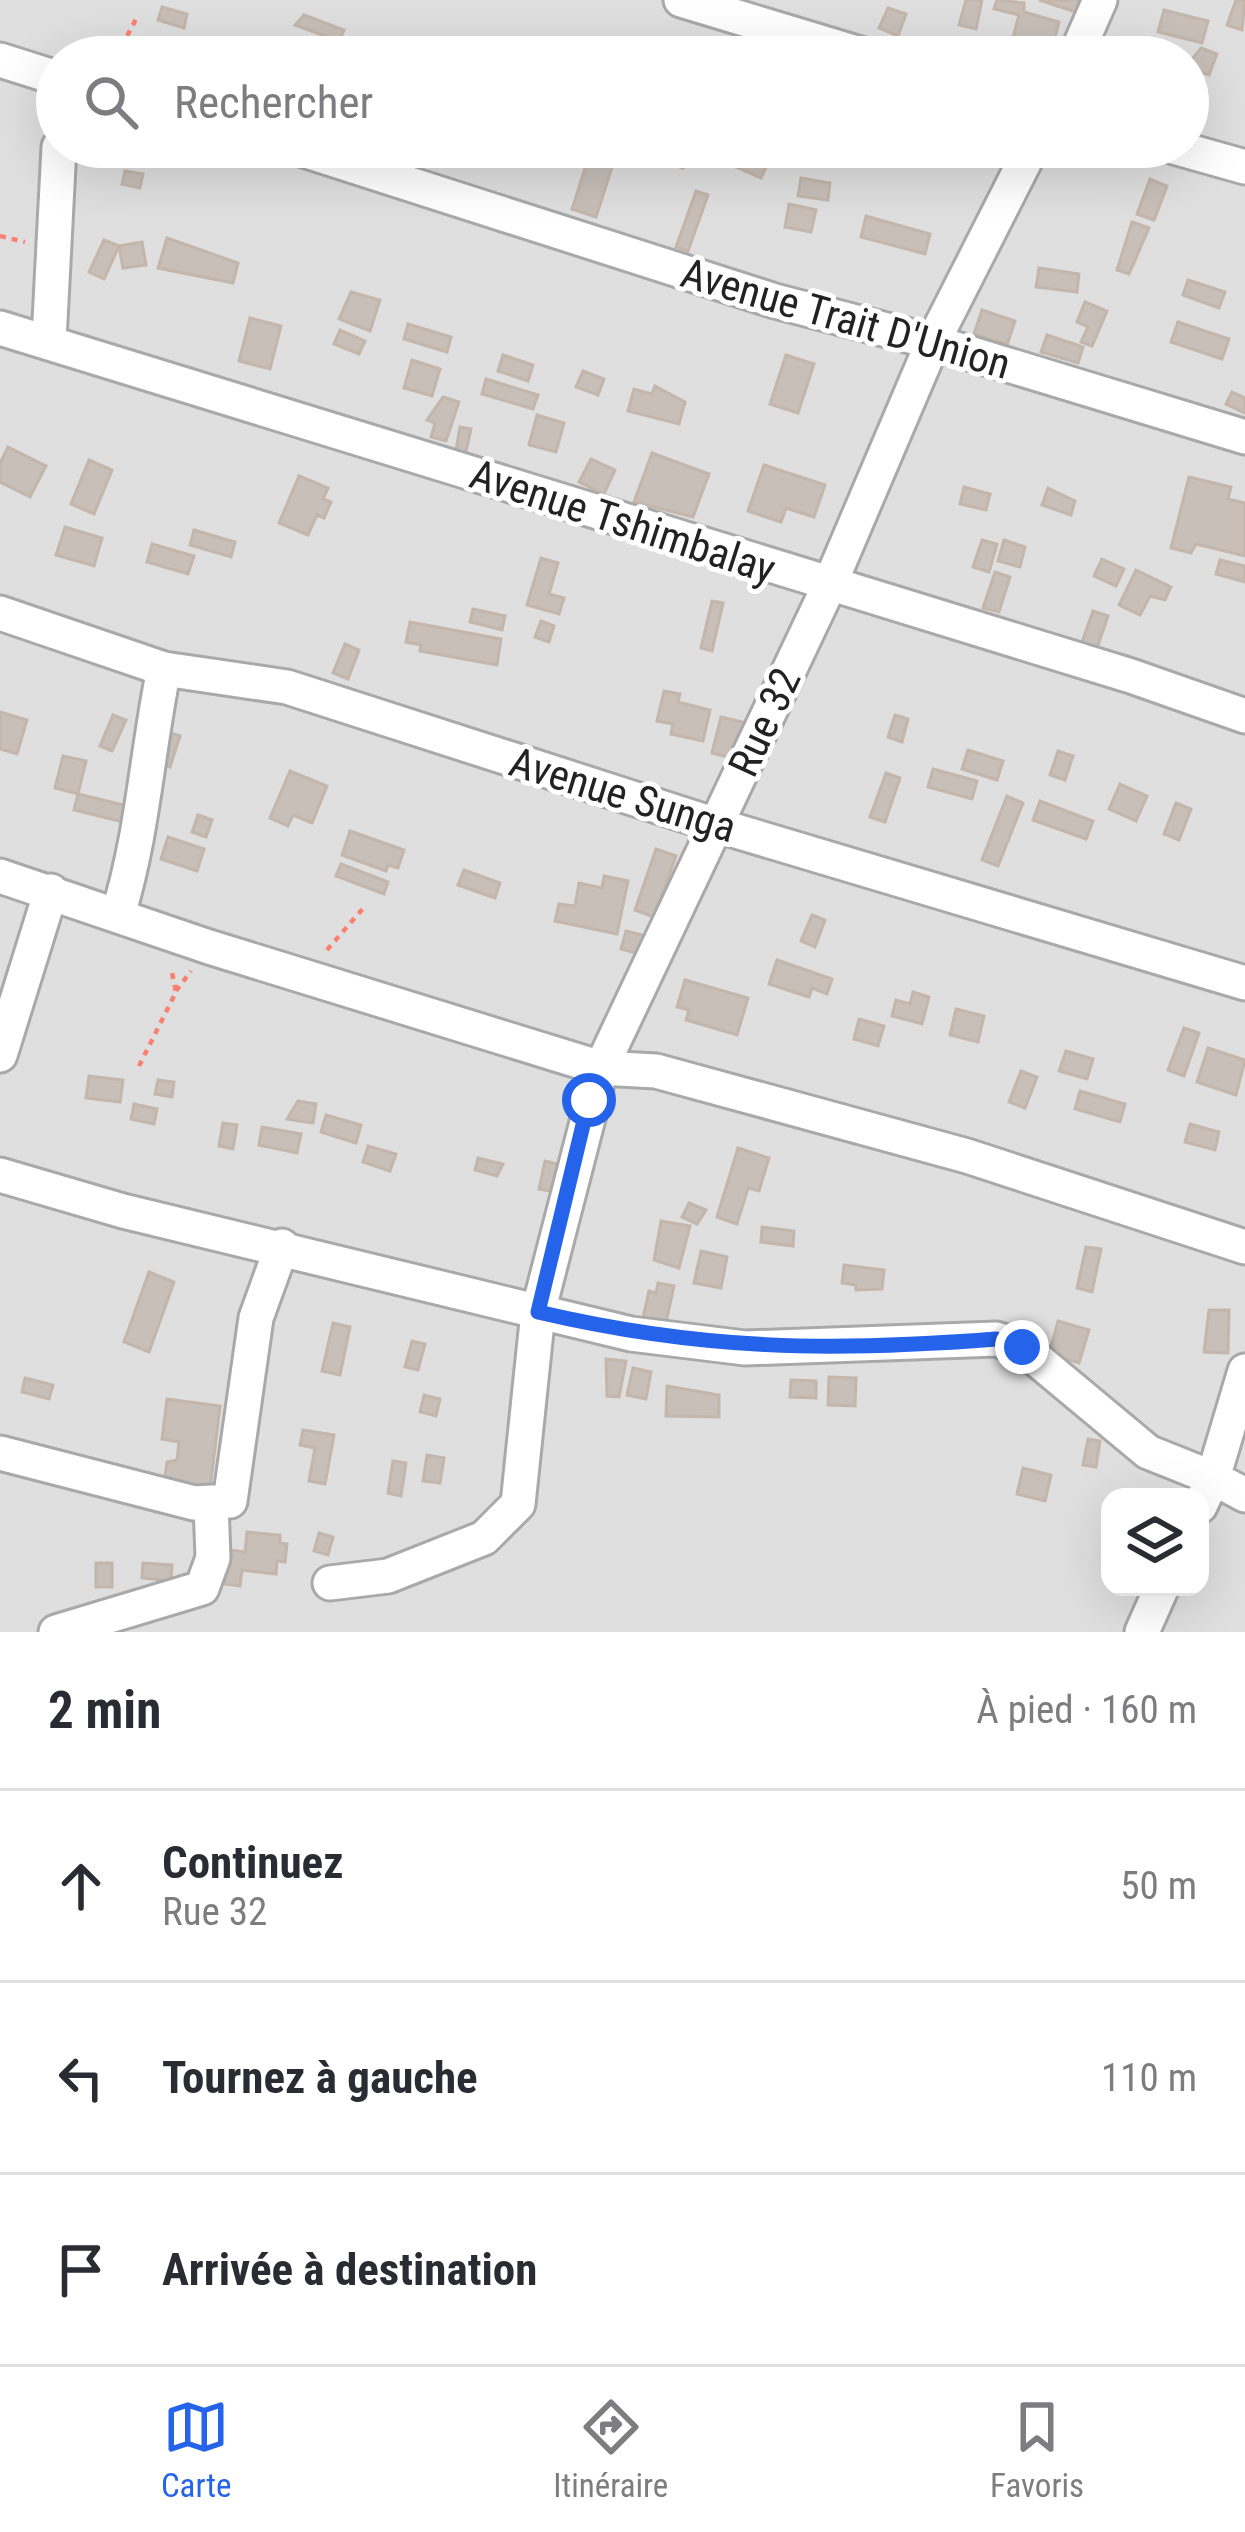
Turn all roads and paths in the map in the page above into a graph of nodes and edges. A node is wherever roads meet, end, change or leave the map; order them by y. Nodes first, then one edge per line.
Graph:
1 (681, 0) edge
2 (1100, 0) edge
3 (136, 19) dead end
4 (127, 36) edge
5 (800, 36) edge
6 (1084, 36) edge
7 (0, 60) edge
8 (36, 71) edge
9 (1209, 157) edge
10 (1245, 167) edge
11 (58, 168) edge
12 (359, 168) edge
13 (1021, 168) edge
14 (0, 328) edge
15 (49, 340) junction
16 (933, 342) junction
17 (1245, 437) edge
18 (829, 586) junction
19 (0, 613) edge
20 (164, 669) junction
21 (1245, 716) edge
22 (716, 825) junction
23 (0, 876) edge
24 (51, 891) junction
25 (366, 904) dead end
26 (118, 914) junction
27 (165, 933) junction
28 (300, 976) junction
29 (1245, 983) edge
30 (0, 1055) edge
31 (139, 1066) dead end
32 (601, 1068) junction
33 (0, 1175) edge
34 (282, 1246) junction
35 (1245, 1246) edge
36 (538, 1312) junction
37 (1245, 1371) edge
38 (0, 1453) edge
39 (1200, 1488) edge
40 (1207, 1488) edge
41 (1209, 1492) edge
42 (1245, 1495) edge
43 (211, 1504) junction
44 (330, 1583) dead end
45 (1158, 1596) edge
46 (56, 1632) edge
47 (1142, 1632) edge

1 - 5 street
2 - 6 street
3 - 4 path
7 - 8 street
9 - 10 street
11 - 15 street
12 - 16 street, Avenue Trait D'Union
13 - 16 street, Rue 32
14 - 15 street, Avenue Tshimbalay
15 - 18 street, Avenue Tshimbalay
16 - 17 street, Avenue Trait D'Union
16 - 18 street, Rue 32
18 - 21 street, Avenue Tshimbalay
18 - 22 street, Rue 32
19 - 20 street, Avenue Sunga
20 - 22 street, Avenue Sunga
20 - 26 street
22 - 29 street, Avenue Sunga
22 - 32 street, Rue 32
23 - 24 street
24 - 26 street
24 - 30 street
25 - 28 path
26 - 27 street
27 - 28 street
27 - 31 path
28 - 32 street
32 - 35 street
32 - 36 street, Rue 32
33 - 34 street
34 - 36 street
34 - 43 street
36 - 39 street
36 - 44 street, Rue 32
37 - 40 street
38 - 43 street
41 - 42 street
43 - 46 street
45 - 47 street

